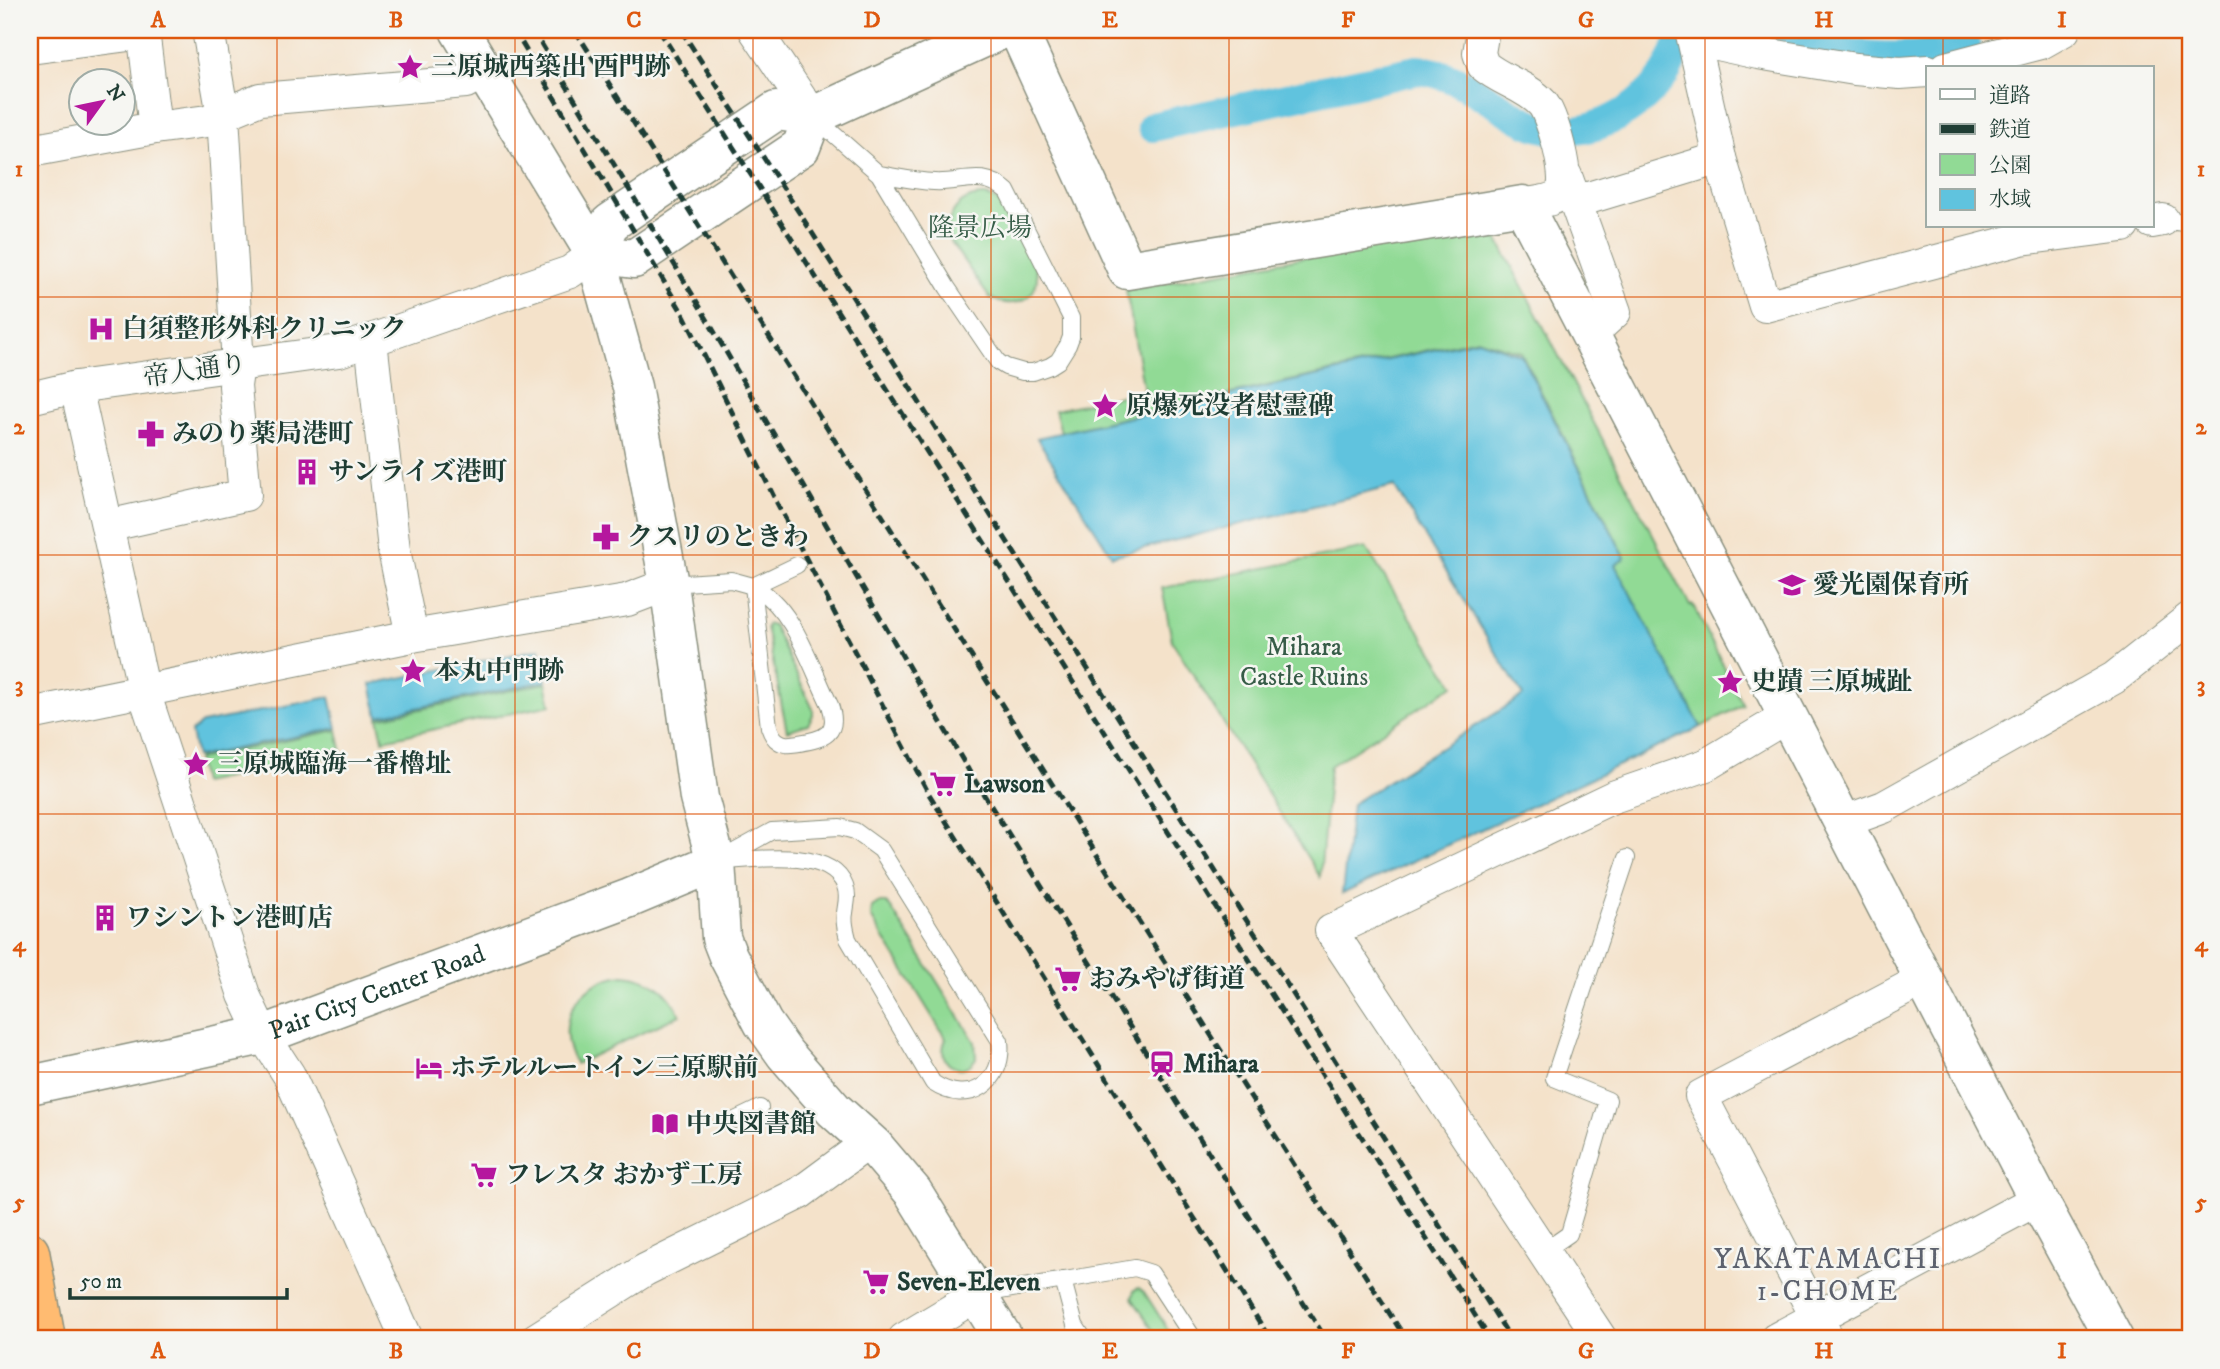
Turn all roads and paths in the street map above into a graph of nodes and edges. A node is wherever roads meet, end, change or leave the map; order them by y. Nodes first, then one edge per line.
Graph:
1 (208, 30) edge
2 (459, 30) edge
3 (755, 30) edge
4 (1001, 30) edge
5 (1018, 30) edge
6 (1483, 30) edge
7 (1691, 30) edge
8 (1696, 30) edge
9 (2064, 30) edge
10 (143, 31) edge
11 (30, 48) edge
12 (1954, 66) edge
13 (483, 70) junction
14 (1926, 71) edge
15 (223, 115) junction
16 (813, 116) junction
17 (155, 128) junction
18 (30, 151) edge
19 (1720, 158) junction
20 (879, 174) junction
21 (1570, 189) junction
22 (1522, 205) junction
23 (2107, 228) edge
24 (595, 254) junction
25 (1590, 335) junction
26 (371, 340) junction
27 (238, 365) junction
28 (76, 387) junction
29 (30, 398) edge
30 (107, 526) junction
31 (797, 565) dead end
32 (669, 584) junction
33 (753, 586) junction
34 (2190, 618) edge
35 (412, 636) junction
36 (144, 691) junction
37 (30, 714) edge
38 (1788, 716) junction
39 (1843, 822) junction
40 (1627, 858) dead end
41 (716, 862) junction
42 (1924, 979) junction
43 (263, 1035) junction
44 (30, 1085) edge
45 (761, 1108) dead end
46 (735, 1121) dead end
47 (869, 1142) junction
48 (2038, 1199) junction
49 (30, 1252) edge
50 (1543, 1252) junction
51 (1063, 1280) junction
52 (977, 1295) junction
53 (1822, 1328) edge
54 (46, 1339) edge
55 (407, 1339) edge
56 (536, 1339) edge
57 (904, 1339) edge
58 (1004, 1339) edge
59 (1084, 1339) edge
60 (1194, 1339) edge
61 (1601, 1339) edge
62 (1776, 1339) edge
63 (2114, 1339) edge

1 - 15 street
2 - 13 street
3 - 16 street
4 - 16 street
5 - 22 street
6 - 21 street
7 - 19 street
8 - 14 street
9 - 12 street
10 - 11 street
10 - 17 street
13 - 15 street
13 - 24 street
15 - 17 street
15 - 27 street
16 - 20 lane
16 - 24 street
17 - 18 street
19 - 21 street
19 - 23 street
20 - 20 lane
21 - 22 street
21 - 25 street
22 - 25 street
24 - 26 street, 帝人通り
24 - 32 street
25 - 38 street
26 - 27 street, 帝人通り
26 - 35 street
27 - 28 street, 帝人通り
27 - 30 street
28 - 29 street, 帝人通り
28 - 30 street
30 - 36 street
31 - 33 lane
32 - 33 lane
32 - 35 street
32 - 41 street
33 - 33 lane
34 - 39 street
35 - 36 street
36 - 37 street
36 - 43 street
38 - 39 street
38 - 50 street
39 - 42 street
40 - 50 lane
41 - 41 lane
41 - 43 street, Pair City Center Road
41 - 47 street
42 - 48 street
42 - 53 street
43 - 44 street, Pair City Center Road
43 - 55 street
45 - 46 lane
47 - 52 street
47 - 56 street
48 - 53 street
48 - 63 street
49 - 54 highway
50 - 61 street
51 - 52 lane
51 - 59 lane
51 - 60 lane
52 - 57 street
52 - 58 street
53 - 62 street

